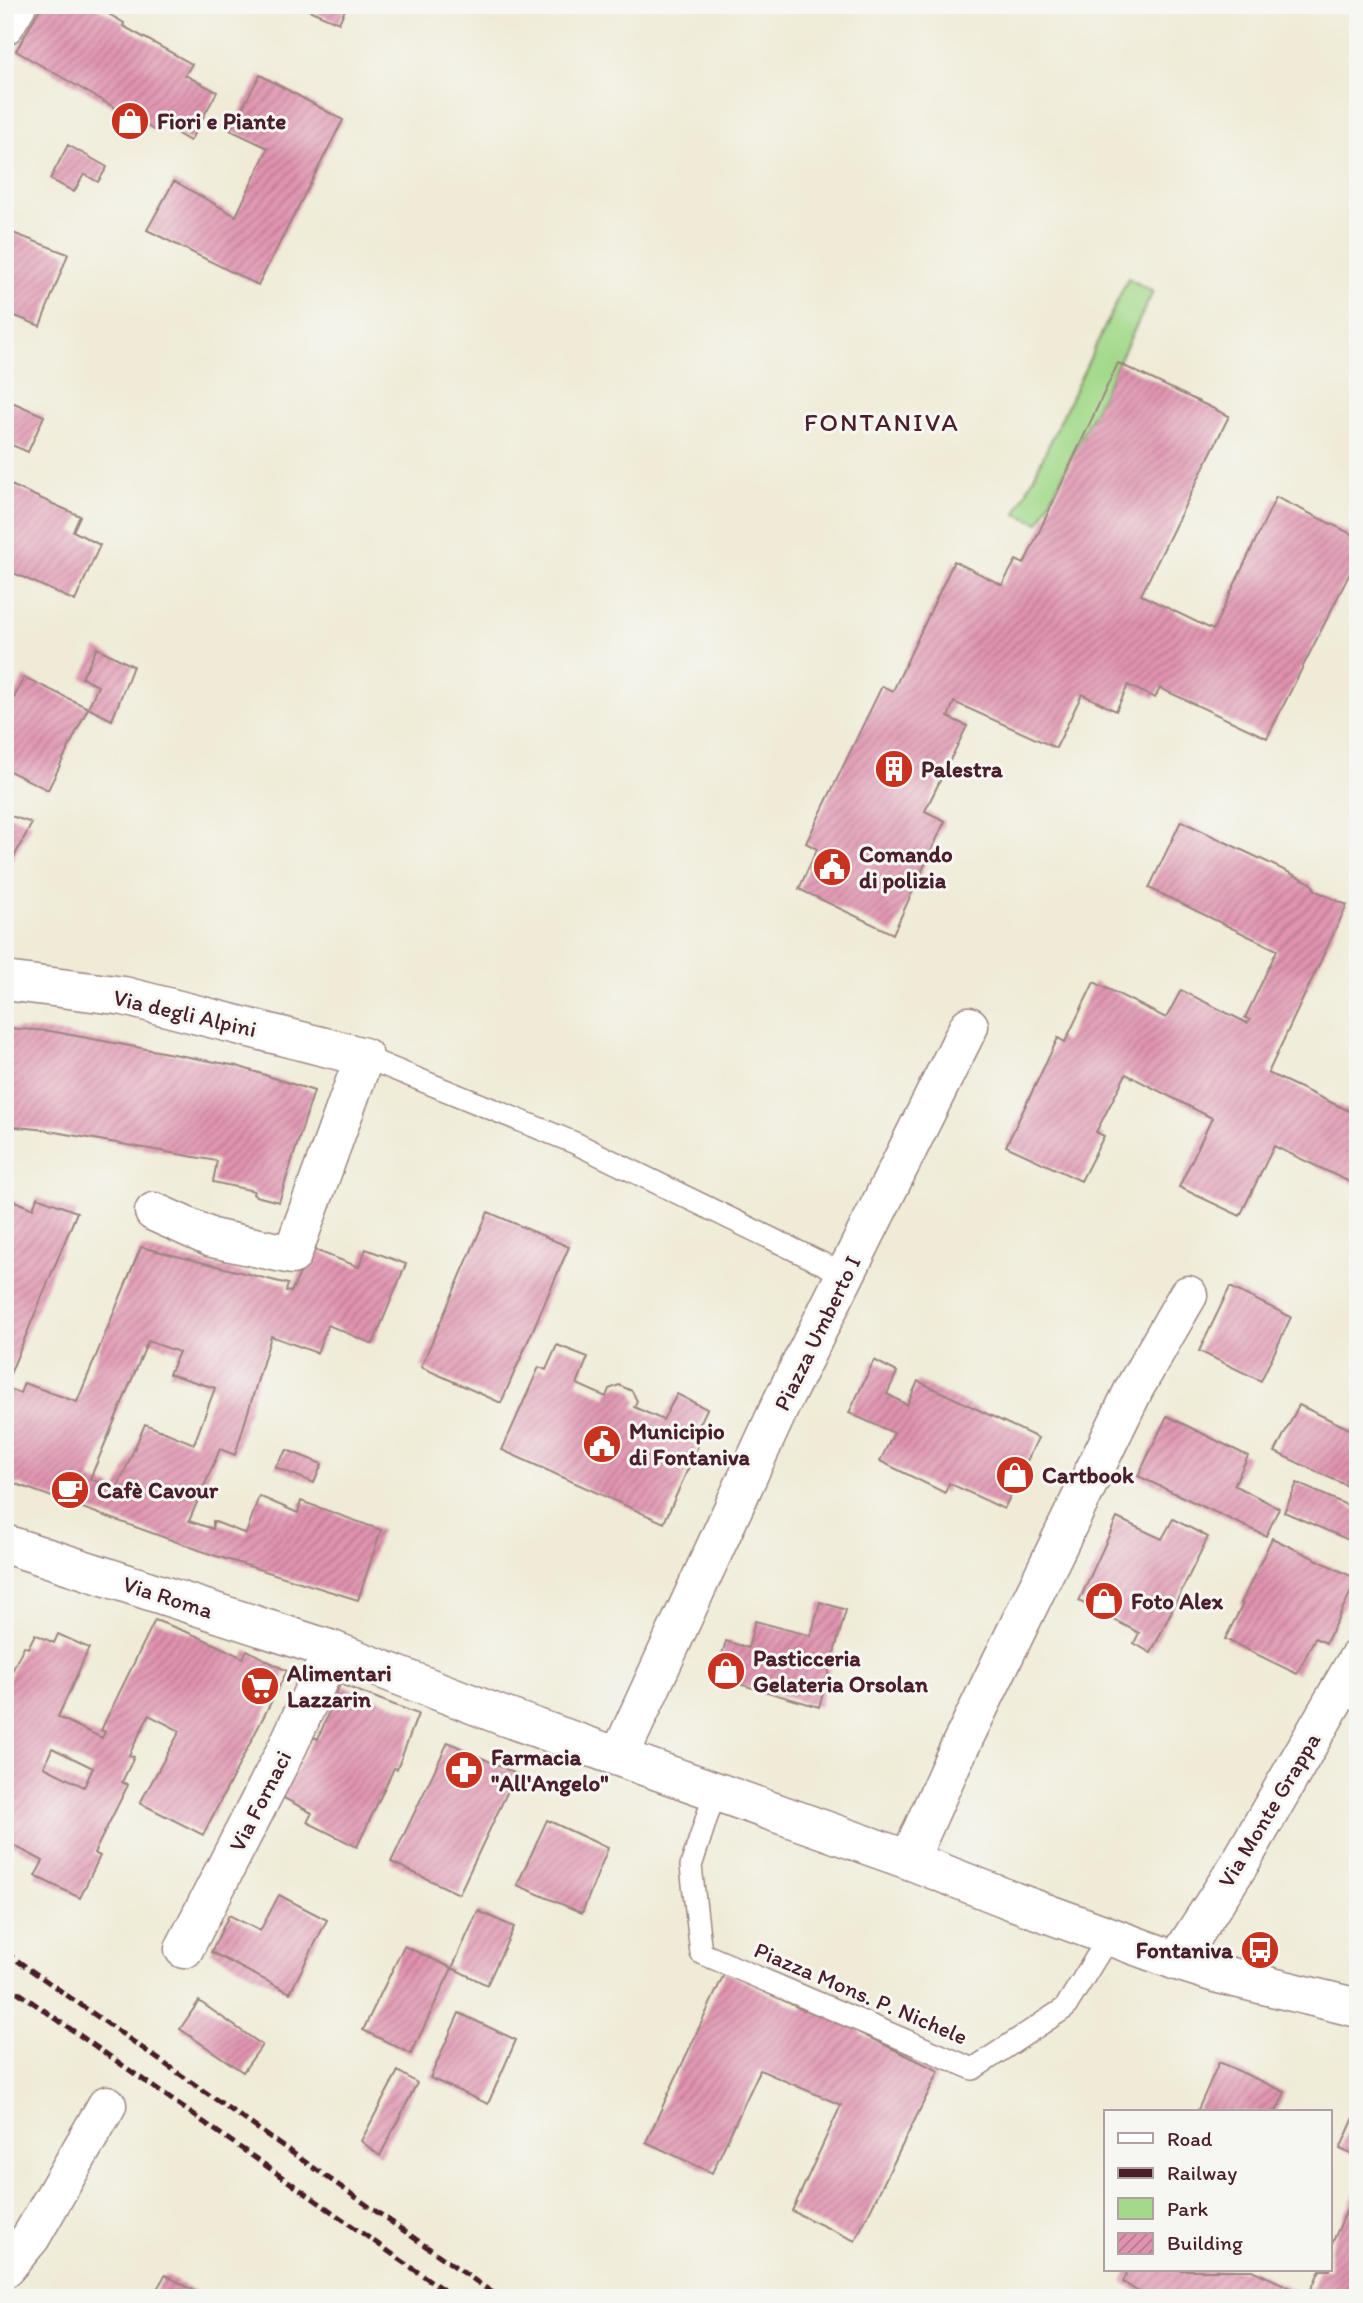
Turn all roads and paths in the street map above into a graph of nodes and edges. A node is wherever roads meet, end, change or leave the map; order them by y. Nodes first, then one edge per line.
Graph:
1 (17, 5) edge
2 (5, 25) edge
3 (5, 981) edge
4 (969, 1026) dead end
5 (364, 1057) junction
6 (154, 1212) dead end
7 (846, 1275) junction
8 (1188, 1295) dead end
9 (5, 1544) edge
10 (331, 1650) junction
11 (1358, 1658) edge
12 (619, 1757) junction
13 (715, 1792) junction
14 (909, 1860) junction
15 (1110, 1935) junction
16 (184, 1949) dead end
17 (1177, 1961) junction
18 (1358, 2008) edge
19 (107, 2105) dead end
20 (5, 2268) edge

1 - 2 street
3 - 5 street, Via degli Alpini
4 - 7 street, Piazza Umberto I
5 - 6 street
5 - 7 lane
7 - 12 street, Piazza Umberto I
8 - 14 street
9 - 10 street, Via Roma
10 - 12 street, Via Roma
10 - 16 street, Via Fornaci
11 - 17 street, Via Monte Grappa
12 - 13 street, Via Roma
13 - 14 street, Via Roma
13 - 15 lane, Piazza Mons. P. Nichele
14 - 15 street, Via Roma
15 - 17 street, Via Roma
17 - 18 street, Via Roma
19 - 20 street

